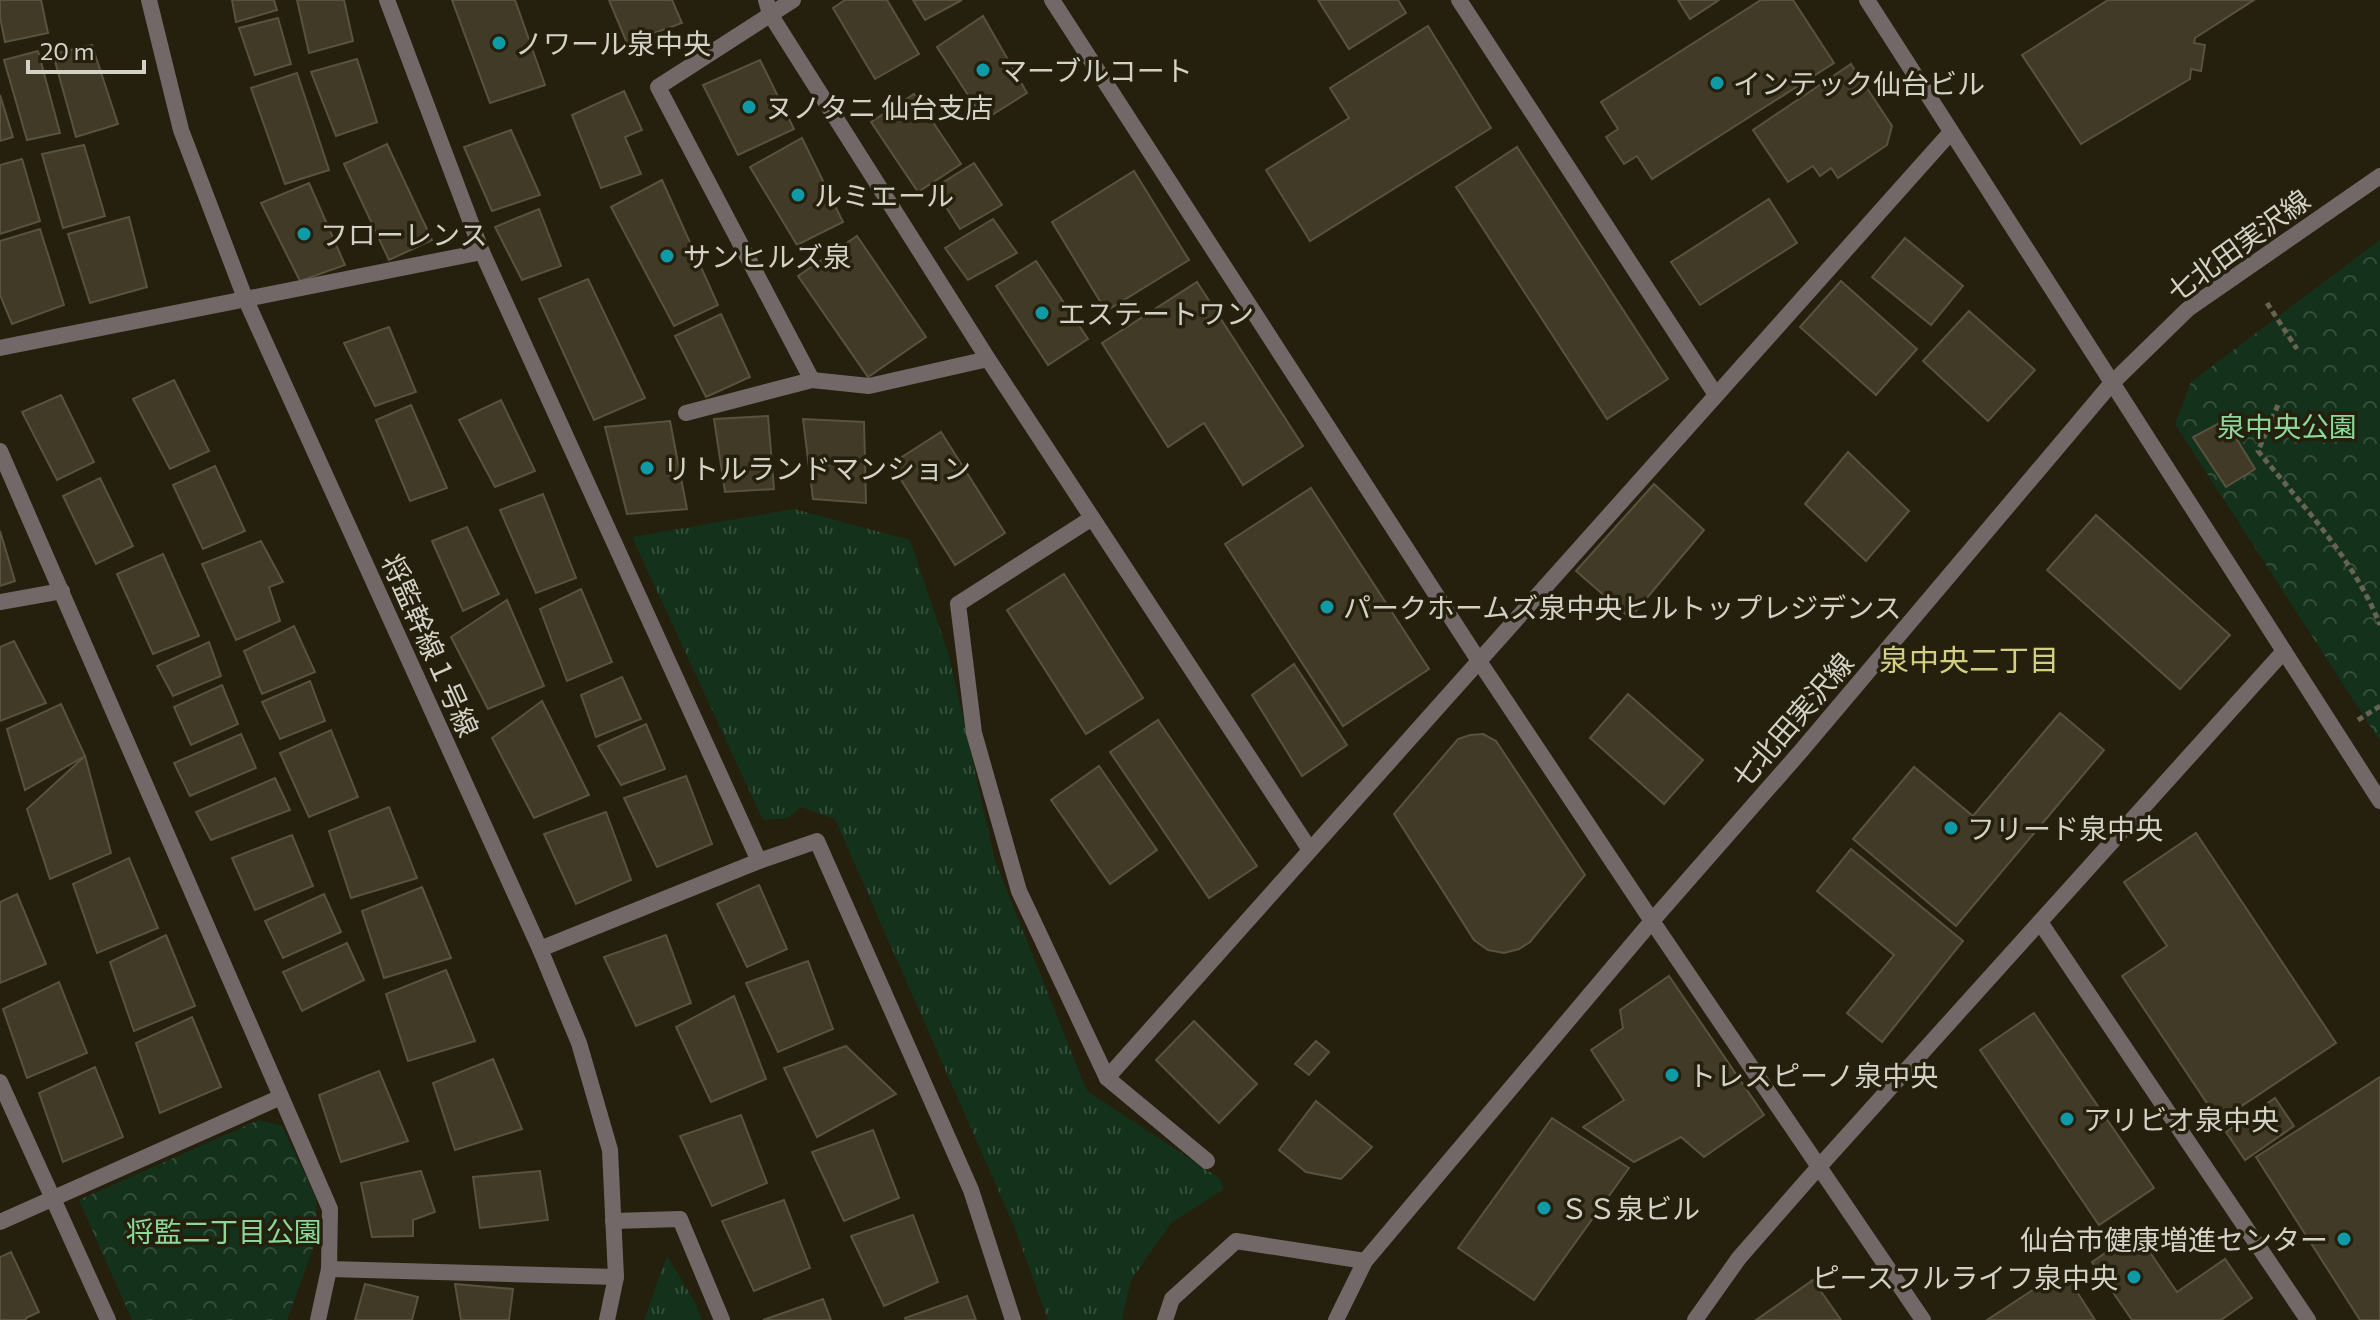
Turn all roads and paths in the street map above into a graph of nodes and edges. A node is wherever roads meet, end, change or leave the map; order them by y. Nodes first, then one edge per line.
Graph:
1 (149, 0) edge
2 (387, 0) edge
3 (793, 0) edge
4 (1052, 0) edge
5 (1459, 0) edge
6 (1867, 0) edge
7 (768, 7) edge
8 (1951, 132) junction
9 (2380, 176) edge
10 (482, 252) junction
11 (245, 298) junction
12 (2267, 303) dead end
13 (0, 348) edge
14 (2297, 349) dead end
15 (988, 359) junction
16 (812, 380) junction
17 (2111, 384) junction
18 (1716, 395) junction
19 (2278, 405) dead end
20 (686, 413) dead end
21 (0, 451) edge
22 (1092, 518) junction
23 (62, 591) junction
24 (0, 602) edge
25 (2378, 610) edge
26 (2380, 625) edge
27 (2284, 651) junction
28 (1479, 661) junction
29 (2380, 706) edge
30 (2358, 721) dead end
31 (2380, 801) edge
32 (1310, 850) junction
33 (759, 861) junction
34 (1652, 921) junction
35 (2040, 922) junction
36 (540, 949) junction
37 (1107, 1078) junction
38 (0, 1082) edge
39 (281, 1097) junction
40 (1207, 1161) dead end
41 (1819, 1167) junction
42 (53, 1199) junction
43 (613, 1221) junction
44 (0, 1222) edge
45 (1365, 1261) junction
46 (329, 1269) junction
47 (616, 1277) junction
48 (108, 1320) edge
49 (318, 1320) edge
50 (607, 1320) edge
51 (722, 1320) edge
52 (1013, 1320) edge
53 (1165, 1320) edge
54 (1336, 1320) edge
55 (1695, 1320) edge
56 (1923, 1320) edge
57 (2308, 1320) edge

1 - 11 street, 将監幹線１号線
2 - 10 street
3 - 7 street
4 - 28 street
5 - 18 street
6 - 8 street
7 - 15 street
7 - 16 street
8 - 17 street
8 - 18 street
9 - 17 street, 七北田実沢線
10 - 11 street
10 - 33 street
11 - 13 street
11 - 36 street, 将監幹線１号線
12 - 14 path
15 - 16 street
15 - 22 street
16 - 20 street
17 - 27 street
17 - 34 street, 七北田実沢線
18 - 28 street
19 - 25 path
21 - 23 street
22 - 32 street
22 - 37 street
23 - 24 street
23 - 39 street
25 - 26 path
27 - 31 street
27 - 35 street
28 - 32 street
28 - 34 street
29 - 30 path
32 - 37 street
33 - 36 street
33 - 52 street
34 - 41 street
34 - 45 street, 七北田実沢線
35 - 41 street
35 - 57 street
36 - 43 street, 将監幹線１号線
37 - 40 street
38 - 42 street
39 - 42 street
39 - 46 street
41 - 55 street
41 - 56 street
42 - 44 street
42 - 48 street
43 - 47 street, 将監幹線１号線
43 - 51 street
45 - 53 street
45 - 54 street, 七北田実沢線
46 - 47 street
46 - 49 street
47 - 50 street, 将監幹線１号線

